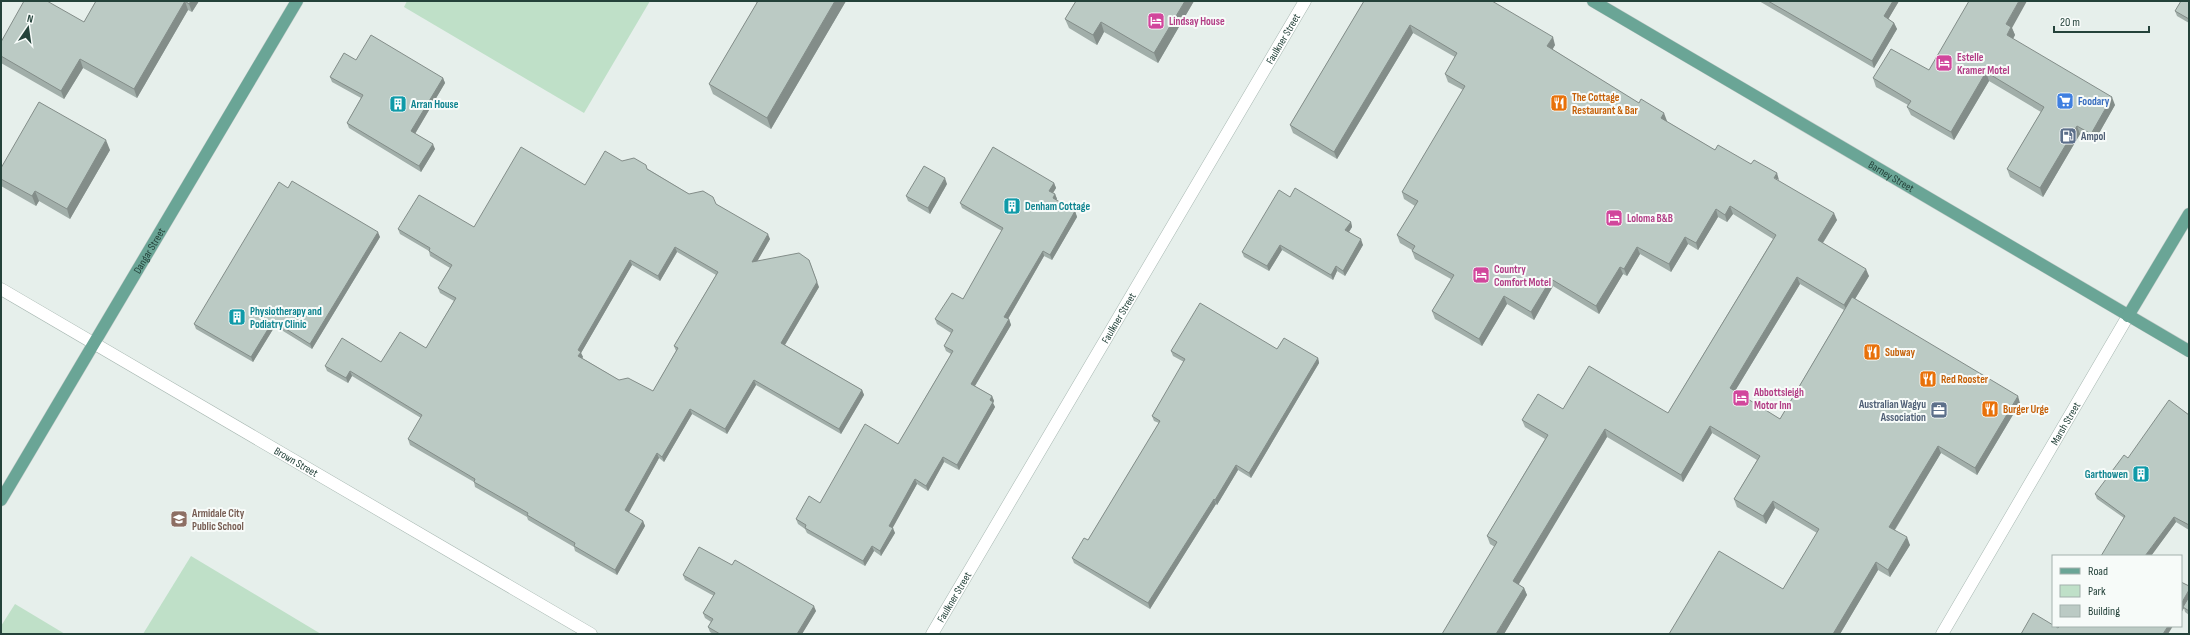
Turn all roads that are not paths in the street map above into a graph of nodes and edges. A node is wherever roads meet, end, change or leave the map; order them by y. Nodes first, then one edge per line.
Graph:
1 (297, 1) edge
2 (1305, 1) edge
3 (1593, 1) edge
4 (2189, 214) edge
5 (1, 289) edge
6 (2128, 316) junction
7 (92, 343) junction
8 (2189, 351) edge
9 (1, 500) edge
10 (591, 634) edge
11 (932, 634) edge
12 (1942, 634) edge

1 - 7 main road, Dangar Street
2 - 11 street, Faulkner Street
3 - 6 main road, Barney Street
4 - 6 main road, Marsh Street
5 - 7 street, Brown Street
6 - 8 main road, Barney Street
6 - 12 street, Marsh Street
7 - 9 main road, Dangar Street
7 - 10 street, Brown Street

